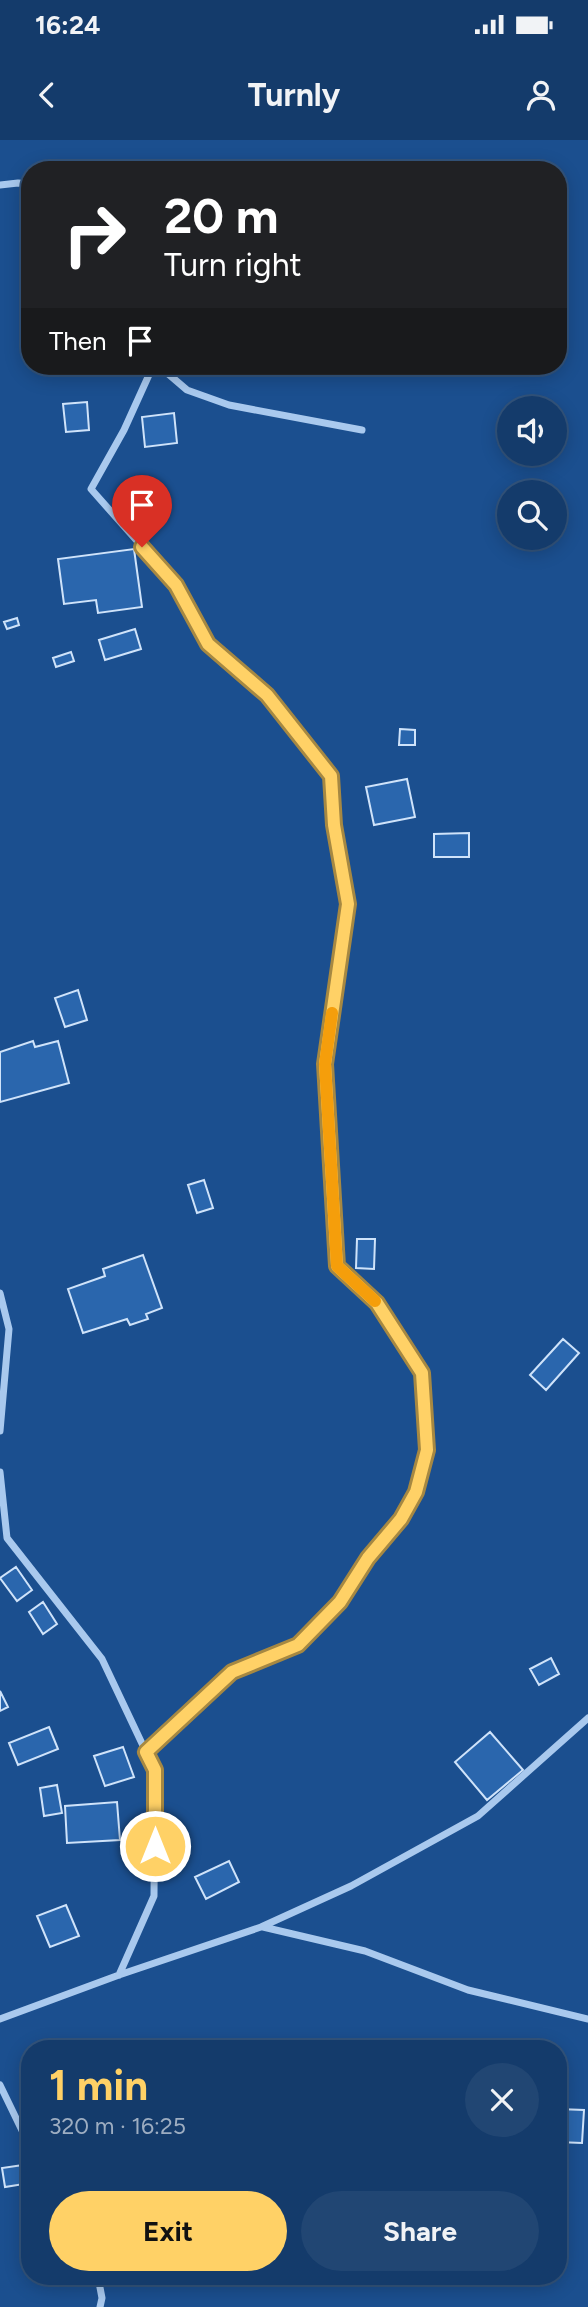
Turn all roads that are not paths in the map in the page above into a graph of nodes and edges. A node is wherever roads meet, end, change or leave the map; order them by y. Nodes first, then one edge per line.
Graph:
1 (21, 183) edge
2 (0, 185) edge
3 (149, 375) edge
4 (170, 375) edge
5 (362, 430) dead end
6 (0, 1293) edge
7 (0, 1431) edge
8 (0, 1472) edge
9 (588, 1718) edge
10 (146, 1752) junction
11 (261, 1927) junction
12 (119, 1975) junction
13 (0, 2019) edge
14 (588, 2019) edge
15 (0, 2085) edge
16 (21, 2128) edge
17 (100, 2285) edge
18 (100, 2307) edge

1 - 2 street
3 - 10 street
4 - 5 street
6 - 7 street
8 - 10 street
9 - 11 street
10 - 12 street
11 - 12 street
11 - 14 street
12 - 13 street
15 - 16 street
17 - 18 street

